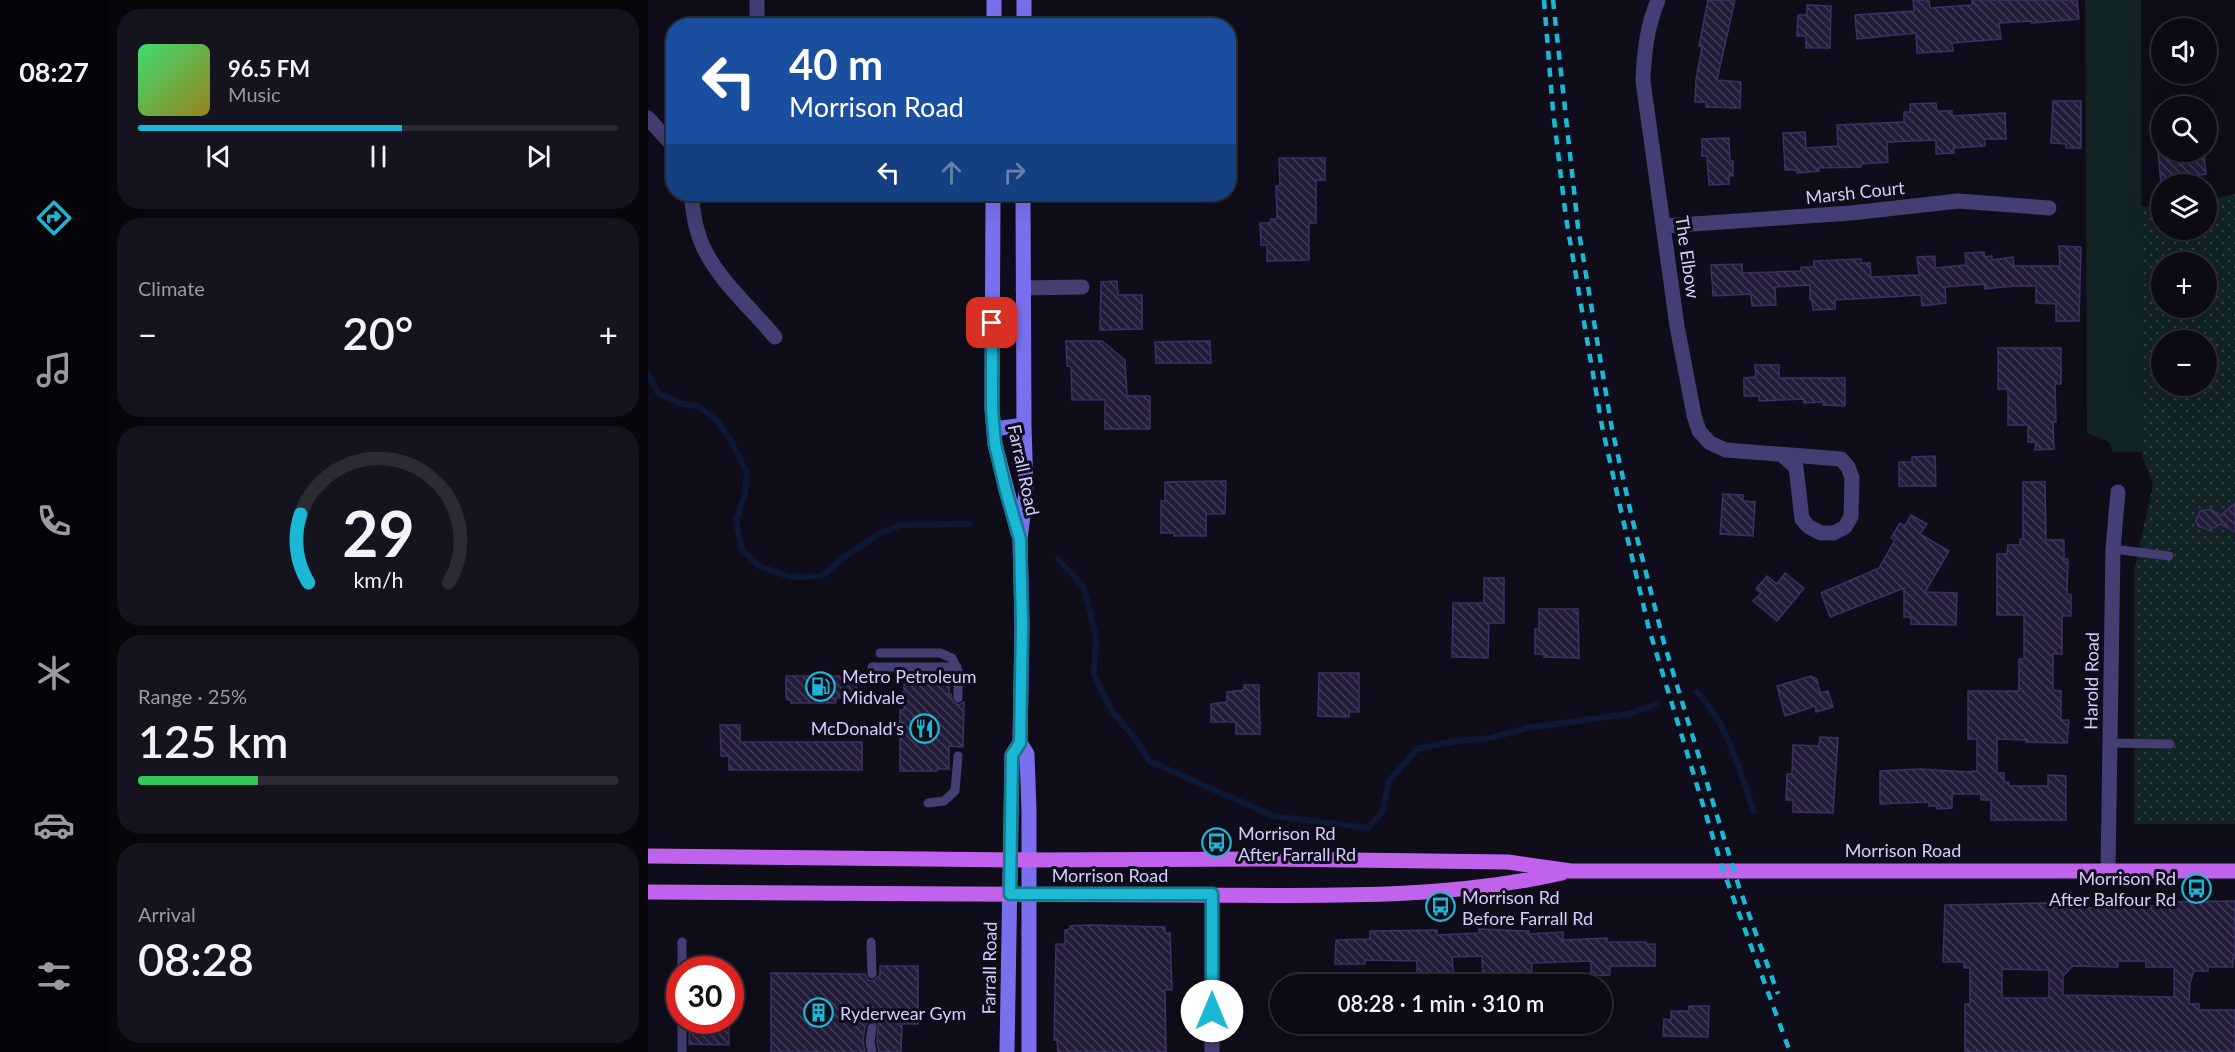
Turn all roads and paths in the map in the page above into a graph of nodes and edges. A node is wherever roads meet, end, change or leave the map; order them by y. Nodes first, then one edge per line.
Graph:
1 (757, 0) edge
2 (994, 0) edge
3 (1024, 0) edge
4 (1658, 0) edge
5 (757, 18) edge
6 (994, 18) edge
7 (1024, 18) edge
8 (648, 118) edge
9 (666, 138) edge
10 (692, 201) edge
11 (993, 201) edge
12 (1023, 201) edge
13 (2049, 208) dead end
14 (1664, 226) junction
15 (1082, 287) dead end
16 (1023, 288) junction
17 (992, 323) junction
18 (1023, 323) junction
19 (775, 337) dead end
20 (1024, 425) junction
21 (994, 429) junction
22 (1782, 455) junction
23 (2118, 492) dead end
24 (1020, 539) junction
25 (2114, 549) junction
26 (2169, 556) dead end
27 (880, 653) dead end
28 (872, 667) dead end
29 (957, 667) junction
30 (958, 698) dead end
31 (1020, 743) junction
32 (2109, 743) junction
33 (2170, 744) dead end
34 (958, 756) dead end
35 (927, 803) dead end
36 (648, 856) edge
37 (1011, 860) junction
38 (1029, 860) junction
39 (2108, 870) junction
40 (1571, 871) junction
41 (2235, 871) edge
42 (648, 892) edge
43 (1010, 894) junction
44 (1028, 894) junction
45 (1212, 894) junction
46 (682, 942) dead end
47 (871, 942) dead end
48 (682, 956) edge
49 (872, 974) dead end
50 (872, 1028) dead end
51 (682, 1034) edge
52 (871, 1051) edge
53 (682, 1052) edge
54 (1007, 1052) edge
55 (1029, 1052) edge
56 (1212, 1052) edge

1 - 5 street
2 - 6 main road
3 - 7 main road
4 - 14 street, The Elbow
8 - 9 street
10 - 19 street
11 - 17 main road, Farrall Road
12 - 16 main road, Farrall Road
13 - 14 street, Marsh Court
14 - 22 street, The Elbow
15 - 16 street
16 - 18 main road, Farrall Road
17 - 18 main road
17 - 21 main road, Farrall Road
18 - 20 main road, Farrall Road
20 - 21 main road
20 - 24 main road, Farrall Road
21 - 24 main road, Farrall Road
22 - 22 street, The Elbow
23 - 25 street, Harold Road
24 - 31 main road, Farrall Road
25 - 26 lane
25 - 32 street, Harold Road
27 - 29 lane
28 - 29 lane
29 - 30 lane
31 - 37 main road, Farrall Road
31 - 38 main road, Farrall Road
32 - 33 lane
32 - 39 street, Harold Road
34 - 35 lane
36 - 37 main road, Morrison Road
37 - 38 main road, Morrison Road
37 - 43 main road, Farrall Road
38 - 40 main road, Morrison Road
38 - 44 main road, Farrall Road
39 - 40 main road, Morrison Road
39 - 41 main road, Morrison Road
40 - 45 main road, Morrison Road
42 - 43 main road, Morrison Road
43 - 44 main road, Morrison Road
43 - 54 main road, Farrall Road
44 - 45 main road, Morrison Road
44 - 55 main road, Farrall Road
45 - 56 street
46 - 48 lane
47 - 49 lane
50 - 52 lane
51 - 53 lane

